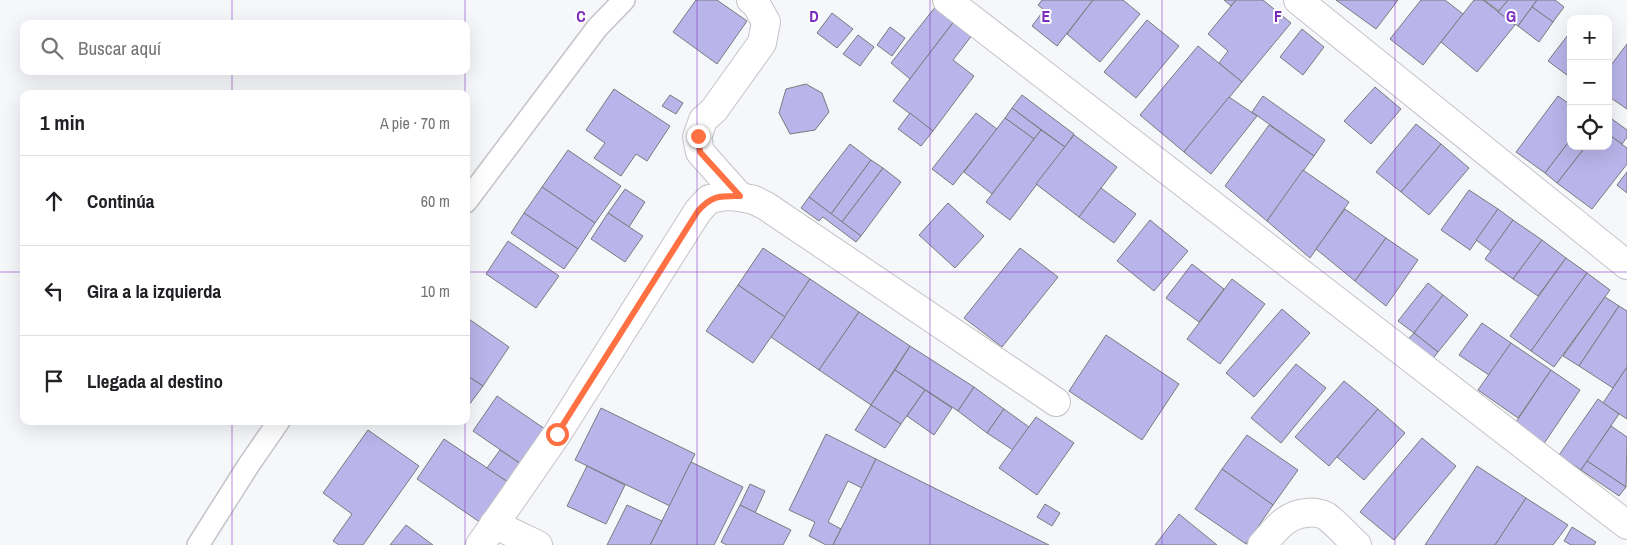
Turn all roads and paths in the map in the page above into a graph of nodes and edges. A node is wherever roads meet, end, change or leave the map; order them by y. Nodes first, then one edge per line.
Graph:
1 (624, 0) edge
2 (751, 0) edge
3 (947, 0) edge
4 (1298, 0) edge
5 (740, 196) junction
6 (470, 197) edge
7 (1627, 264) edge
8 (1056, 402) dead end
9 (276, 425) edge
10 (1627, 525) edge
11 (487, 535) edge
12 (198, 545) edge
13 (538, 545) edge
14 (1262, 545) edge
15 (1358, 545) edge

1 - 6 lane
2 - 5 street
3 - 10 street
4 - 7 street
5 - 8 street
5 - 11 street
9 - 12 lane
11 - 13 street
14 - 15 street

